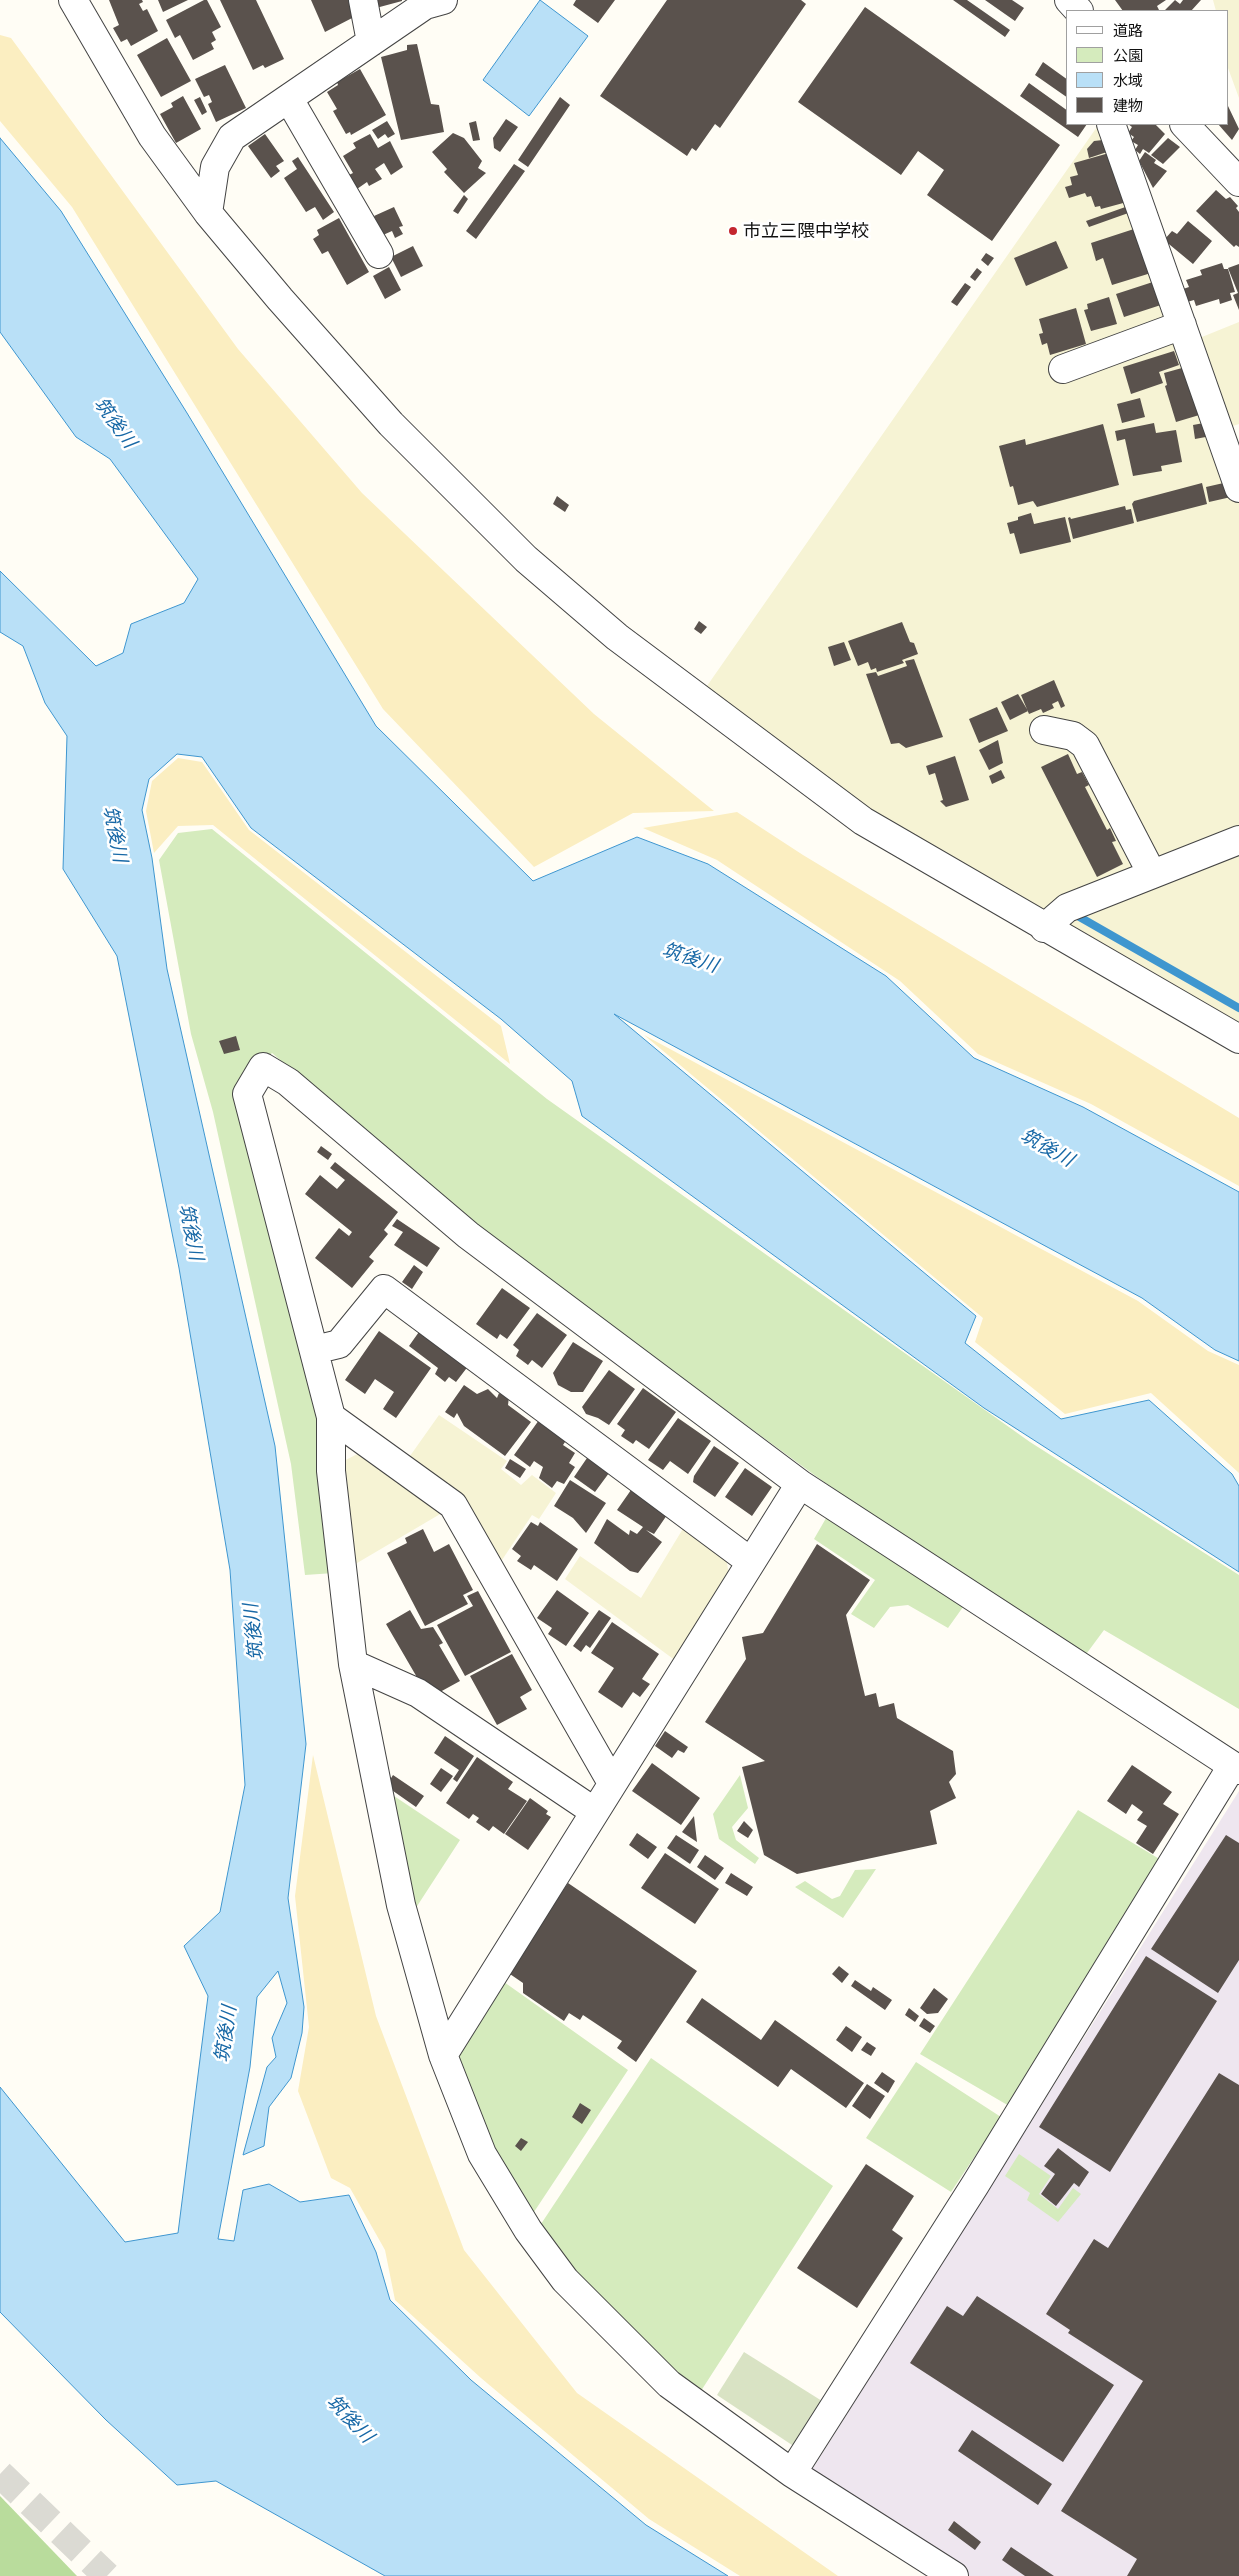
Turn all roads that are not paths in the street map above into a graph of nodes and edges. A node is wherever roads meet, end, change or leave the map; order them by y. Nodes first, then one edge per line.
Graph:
1 (73, 0) edge
2 (363, 0) edge
3 (443, 0) edge
4 (1069, 0) edge
5 (1078, 10) edge
6 (371, 42) junction
7 (288, 98) junction
8 (1111, 125) edge
9 (1185, 125) edge
10 (1239, 182) edge
11 (208, 213) junction
12 (378, 254) dead end
13 (1182, 325) junction
14 (1064, 369) dead end
15 (1239, 488) edge
16 (1044, 730) dead end
17 (1239, 840) edge
18 (1152, 874) junction
19 (1044, 928) junction
20 (1239, 1039) edge
21 (314, 1350) junction
22 (331, 1417) junction
23 (800, 1484) junction
24 (751, 1562) junction
25 (353, 1664) junction
26 (1235, 1768) edge
27 (612, 1783) junction
28 (595, 1812) junction
29 (443, 2054) junction
30 (792, 2473) junction
31 (954, 2576) edge

1 - 11 street
2 - 6 street
3 - 6 street
4 - 5 street
6 - 7 street
7 - 11 street
7 - 12 street
8 - 13 street
9 - 10 street
11 - 19 street
13 - 14 street
13 - 15 street
16 - 18 street
17 - 18 street
18 - 19 street
19 - 20 street
21 - 22 street
21 - 23 street
21 - 24 street
22 - 25 street
22 - 27 street
23 - 24 street
23 - 26 street
24 - 27 street
25 - 28 street
25 - 29 street
26 - 30 street
27 - 28 street
28 - 29 street
29 - 30 street
30 - 31 street

